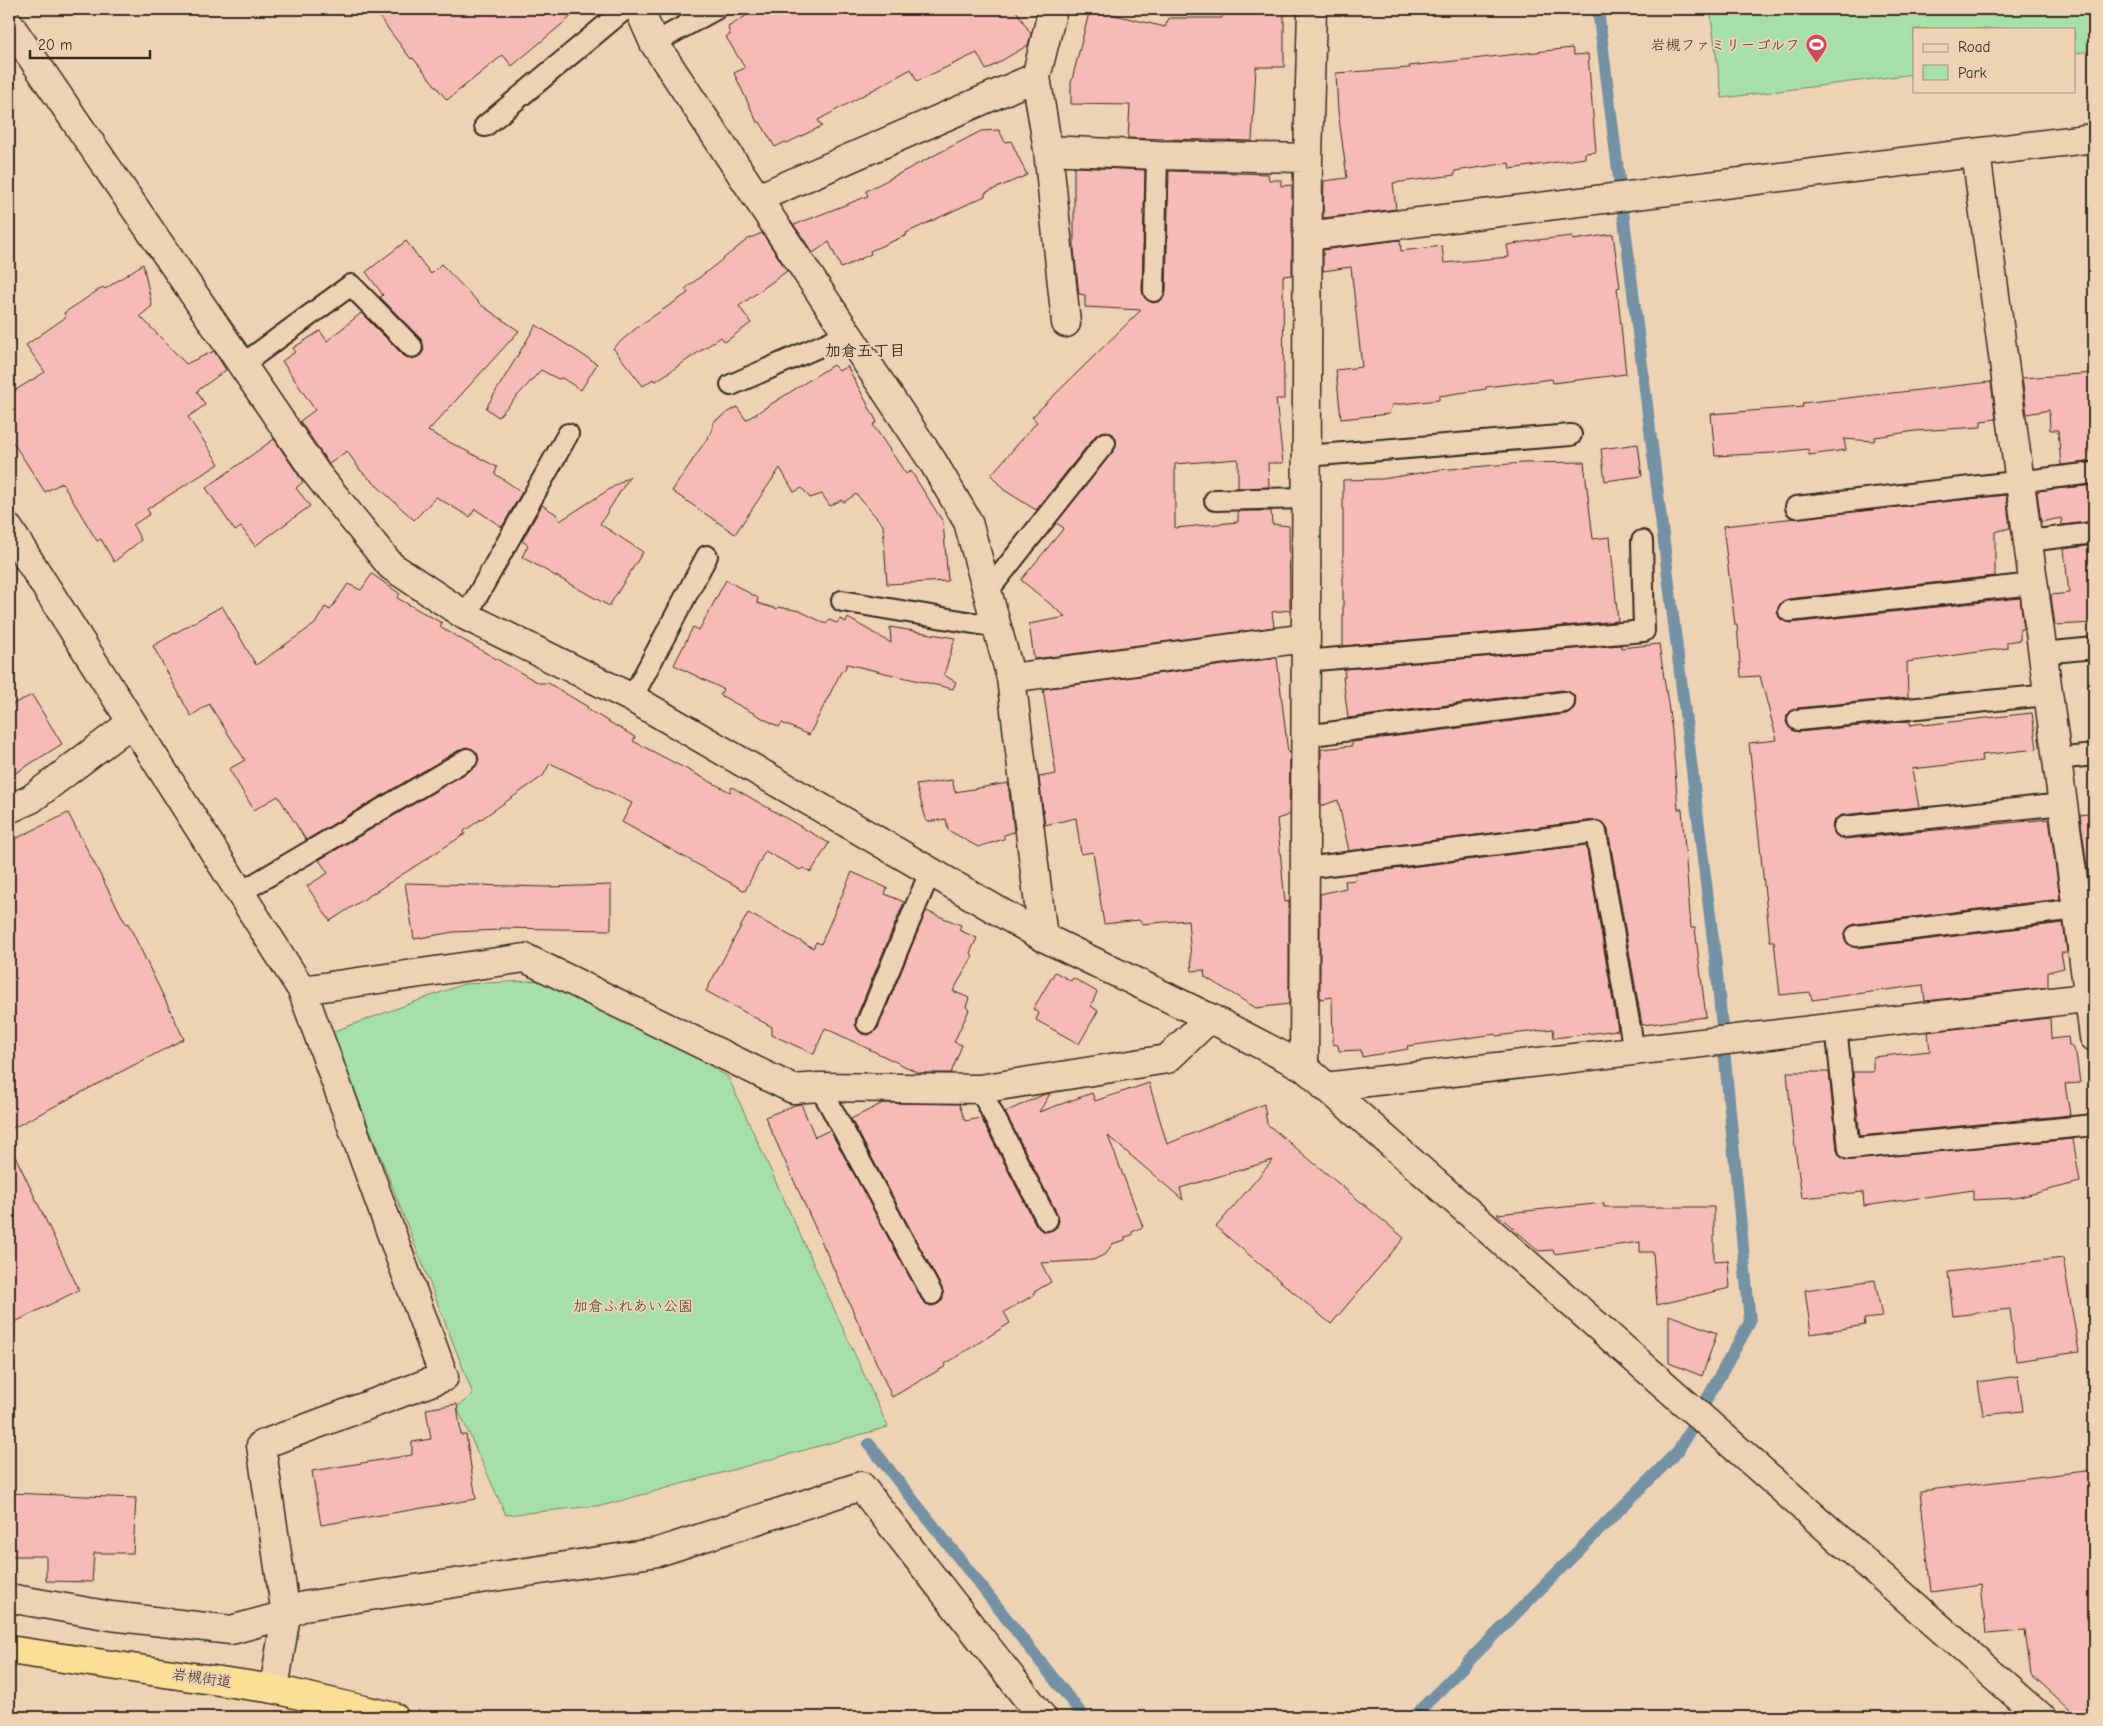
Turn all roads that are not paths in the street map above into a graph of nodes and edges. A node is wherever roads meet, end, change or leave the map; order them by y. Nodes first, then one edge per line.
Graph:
1 (625, 9) edge
2 (638, 9) edge
3 (716, 9) edge
4 (1053, 9) edge
5 (1312, 9) edge
6 (9, 24) edge
7 (654, 43) junction
8 (1036, 78) junction
9 (485, 126) dead end
10 (2094, 138) edge
11 (1048, 150) junction
12 (1976, 153) junction
13 (1158, 155) junction
14 (1308, 158) junction
15 (758, 198) junction
16 (1307, 236) junction
17 (1154, 291) dead end
18 (1066, 323) dead end
19 (848, 334) junction
20 (412, 347) dead end
21 (243, 364) junction
22 (731, 385) dead end
23 (568, 434) dead end
24 (1571, 435) dead end
25 (1105, 443) dead end
26 (1306, 456) junction
27 (2094, 473) edge
28 (2020, 482) junction
29 (1306, 498) junction
30 (1215, 500) dead end
31 (1796, 507) dead end
32 (9, 529) edge
33 (2094, 533) edge
34 (1642, 541) dead end
35 (2028, 541) junction
36 (707, 556) dead end
37 (2034, 584) junction
38 (987, 592) junction
39 (842, 601) dead end
40 (1789, 611) dead end
41 (466, 616) junction
42 (997, 627) junction
43 (2094, 648) edge
44 (1305, 649) junction
45 (2043, 653) junction
46 (1011, 678) junction
47 (2048, 695) junction
48 (632, 698) junction
49 (1564, 702) dead end
50 (1798, 720) dead end
51 (132, 723) junction
52 (1305, 736) junction
53 (2094, 755) edge
54 (467, 759) dead end
55 (2057, 759) junction
56 (2063, 804) junction
57 (9, 809) edge
58 (1844, 827) dead end
59 (1305, 868) junction
60 (930, 872) junction
61 (241, 892) junction
62 (2086, 908) edge
63 (1856, 936) dead end
64 (1043, 937) junction
65 (302, 990) junction
66 (2092, 997) edge
67 (1210, 1018) junction
68 (867, 1023) dead end
69 (1836, 1026) junction
70 (2094, 1037) edge
71 (1634, 1050) junction
72 (1304, 1067) junction
73 (820, 1087) junction
74 (1325, 1087) junction
75 (980, 1089) junction
76 (2094, 1124) edge
77 (1047, 1220) dead end
78 (932, 1294) dead end
79 (9, 1598) edge
80 (286, 1615) junction
81 (9, 1650) edge
82 (274, 1689) junction
83 (394, 1717) edge
84 (1042, 1717) edge
85 (2041, 1717) edge

1 - 9 lane
2 - 7 street
3 - 7 lane
4 - 8 street
5 - 14 street
6 - 21 street
7 - 15 street
8 - 11 street
8 - 15 street
10 - 12 street
11 - 13 street
11 - 18 street
12 - 16 street
12 - 28 street
13 - 14 street
13 - 17 lane
14 - 16 street
15 - 19 street
16 - 26 street
19 - 22 lane
19 - 38 street
20 - 21 lane
21 - 41 street
23 - 41 lane
24 - 26 lane
25 - 38 lane
26 - 29 street
27 - 28 lane
28 - 31 lane
28 - 35 street
29 - 30 lane
29 - 44 street
32 - 51 street
33 - 35 lane
34 - 44 lane
35 - 37 street
36 - 48 lane
37 - 40 lane
37 - 45 street
38 - 42 street
39 - 42 lane
41 - 48 street
42 - 46 street
43 - 45 lane
44 - 46 street
44 - 52 street
45 - 47 street
46 - 64 street
47 - 50 lane
47 - 55 street
48 - 60 street
49 - 52 lane
51 - 57 street
51 - 61 street
52 - 59 street
53 - 55 lane
54 - 61 lane
55 - 56 street
56 - 58 lane
56 - 62 street
59 - 71 lane
59 - 72 street
60 - 64 street
60 - 68 lane
61 - 65 street
62 - 63 lane
62 - 66 street
64 - 67 street
65 - 73 street
65 - 80 street
66 - 69 street
66 - 70 street
67 - 72 street
67 - 75 street
69 - 71 street
69 - 76 lane
71 - 74 street
72 - 74 street
73 - 75 street
73 - 78 lane
74 - 85 street
75 - 77 lane
79 - 80 street
80 - 82 street
80 - 84 street
81 - 82 highway, 岩槻街道
82 - 83 highway, 岩槻街道

